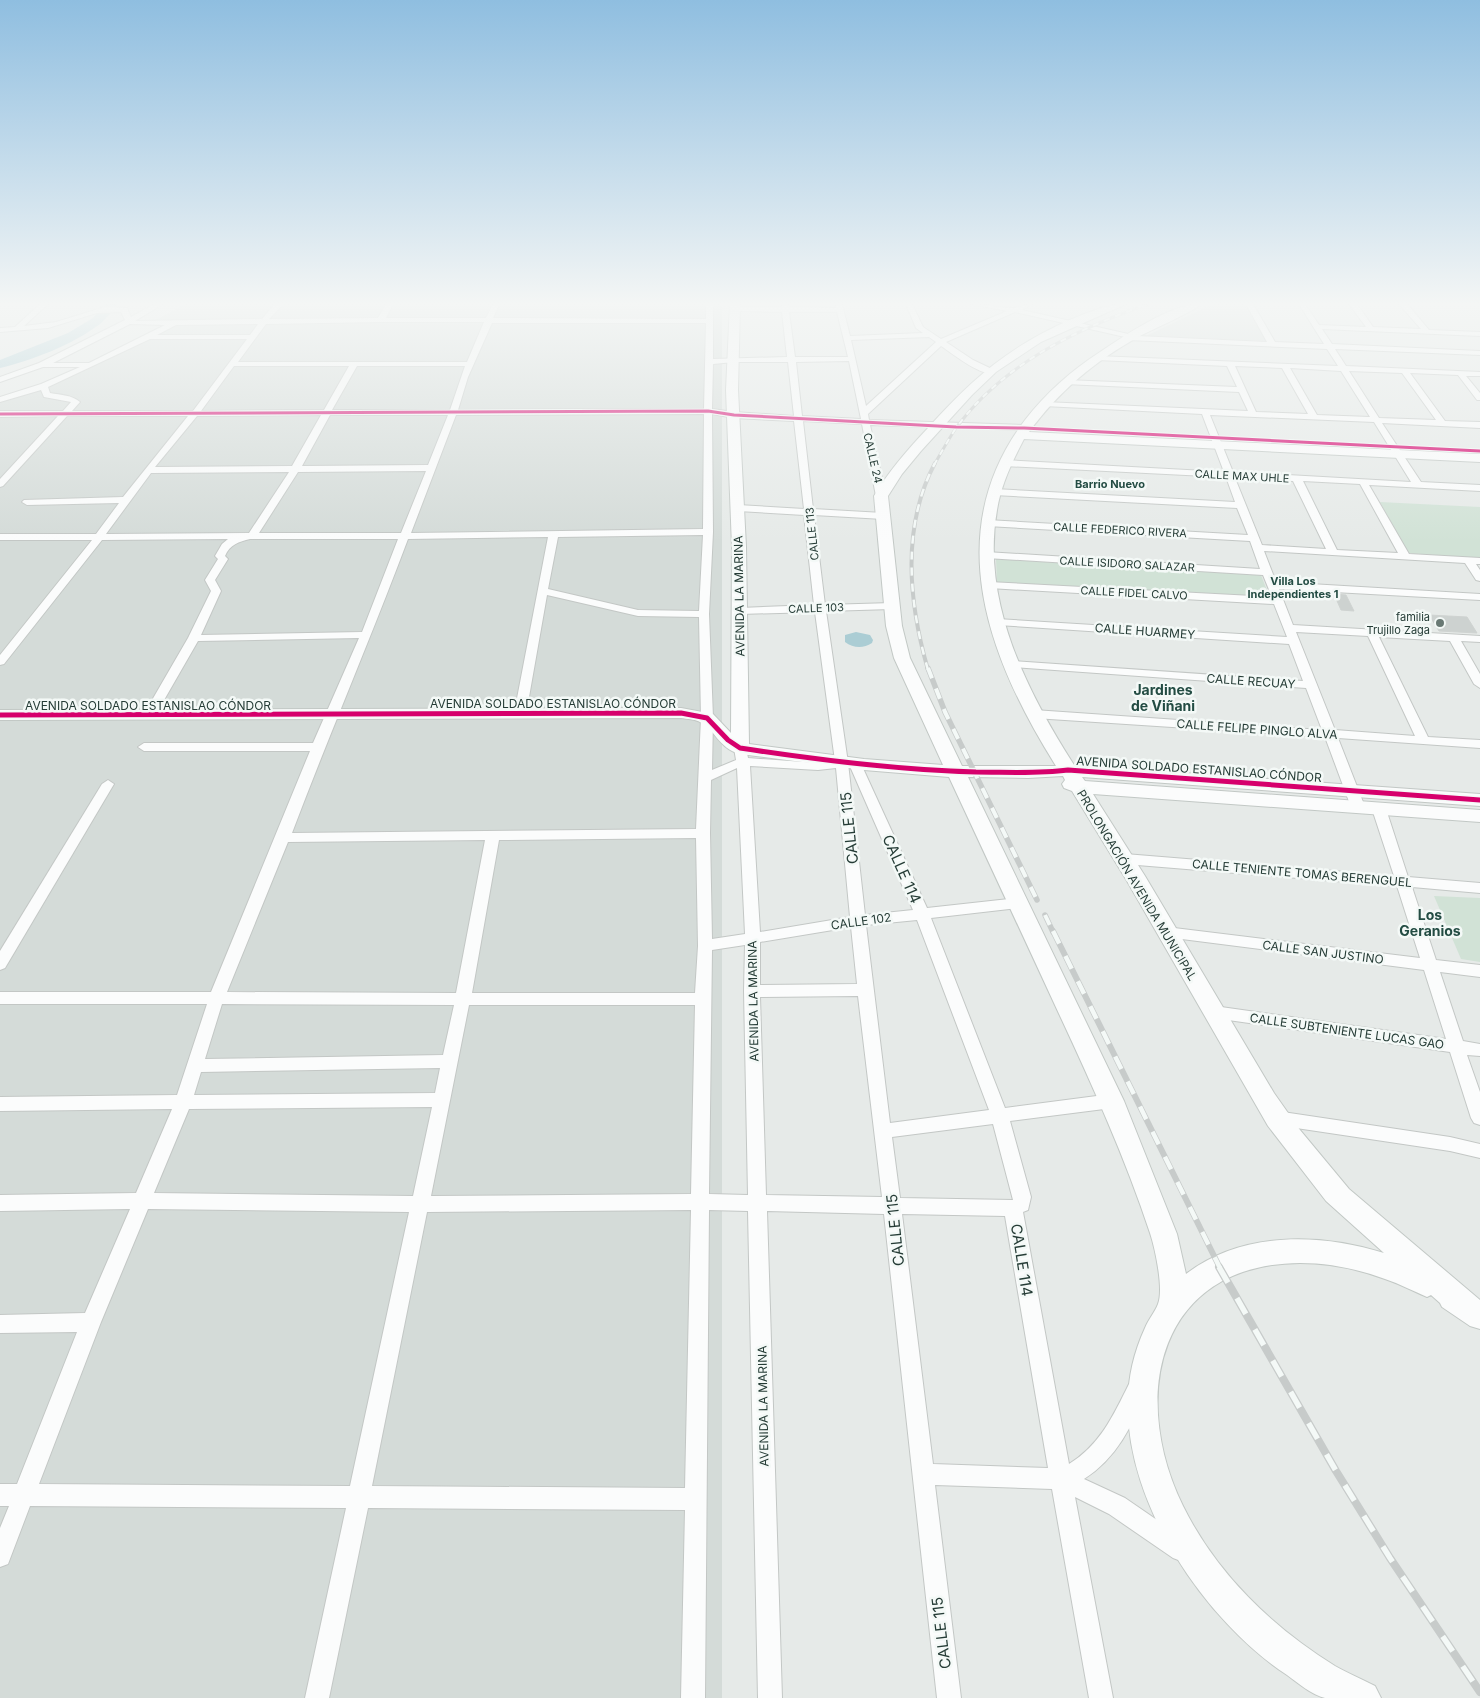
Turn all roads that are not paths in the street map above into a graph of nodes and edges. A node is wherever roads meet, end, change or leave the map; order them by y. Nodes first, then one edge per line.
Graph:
1 (50, 383) edge
2 (218, 383) edge
3 (343, 383) edge
4 (463, 383) edge
5 (709, 383) edge
6 (732, 383) edge
7 (795, 383) edge
8 (857, 383) edge
9 (899, 383) edge
10 (978, 383) edge
11 (1064, 383) edge
12 (1092, 383) edge
13 (1239, 383) edge
14 (1295, 383) edge
15 (1353, 383) edge
16 (1413, 383) edge
17 (1468, 383) edge
18 (44, 386) junction
19 (1242, 390) junction
20 (1480, 398) edge
21 (0, 400) edge
22 (1044, 404) junction
23 (708, 411) junction
24 (196, 412) junction
25 (326, 412) junction
26 (453, 412) junction
27 (1205, 412) junction
28 (0, 414) edge
29 (67, 414) junction
30 (1254, 414) junction
31 (734, 415) junction
32 (1314, 417) junction
33 (798, 418) junction
34 (864, 418) junction
35 (1376, 420) junction
36 (1442, 423) junction
37 (1480, 425) edge
38 (936, 426) junction
39 (1016, 431) junction
40 (1216, 441) junction
41 (1395, 450) junction
42 (1480, 451) edge
43 (1480, 458) edge
44 (1004, 463) junction
45 (296, 468) junction
46 (431, 468) junction
47 (148, 470) junction
48 (1229, 475) junction
49 (1297, 479) junction
50 (1363, 482) junction
51 (0, 484) edge
52 (1418, 485) junction
53 (1480, 488) edge
54 (994, 492) junction
55 (881, 496) junction
56 (126, 500) junction
57 (27, 502) dead end
58 (1241, 505) junction
59 (738, 508) junction
60 (809, 512) junction
61 (883, 516) junction
62 (987, 523) junction
63 (708, 532) junction
64 (553, 535) junction
65 (252, 536) junction
66 (404, 536) junction
67 (0, 537) edge
68 (99, 537) junction
69 (1256, 543) junction
70 (1333, 552) junction
71 (986, 555) junction
72 (1405, 556) junction
73 (1468, 560) junction
74 (1480, 561) edge
75 (1267, 572) junction
76 (1480, 578) edge
77 (989, 584) junction
78 (1272, 585) junction
79 (543, 591) junction
80 (1480, 597) edge
81 (1278, 601) junction
82 (892, 606) junction
83 (820, 608) junction
84 (740, 610) junction
85 (704, 614) junction
86 (997, 622) junction
87 (1288, 628) junction
88 (1372, 633) junction
89 (366, 635) junction
90 (194, 638) junction
91 (1454, 638) junction
92 (1480, 639) edge
93 (1294, 640) junction
94 (0, 662) edge
95 (1011, 664) junction
96 (1480, 684) edge
97 (1311, 685) junction
98 (150, 714) junction
99 (331, 714) junction
100 (520, 714) junction
101 (1034, 714) junction
102 (0, 715) edge
103 (707, 718) junction
104 (1330, 734) junction
105 (1424, 741) junction
106 (1480, 744) edge
107 (318, 747) junction
108 (144, 748) dead end
109 (742, 755) junction
110 (849, 763) junction
111 (956, 771) junction
112 (705, 778) junction
113 (1073, 778) junction
114 (108, 784) dead end
115 (1355, 799) junction
116 (1480, 800) edge
117 (1379, 809) junction
118 (1480, 816) edge
119 (703, 833) junction
120 (493, 835) junction
121 (283, 838) junction
122 (1124, 859) junction
123 (1403, 881) junction
124 (1480, 888) edge
125 (1018, 903) junction
126 (922, 913) junction
127 (859, 921) junction
128 (1166, 932) junction
129 (753, 938) junction
130 (705, 946) junction
131 (0, 964) edge
132 (1431, 965) junction
133 (1480, 971) edge
134 (865, 990) junction
135 (752, 991) junction
136 (0, 998) edge
137 (463, 998) junction
138 (216, 999) junction
139 (703, 999) junction
140 (1214, 1012) junction
141 (1458, 1047) junction
142 (1480, 1050) edge
143 (448, 1061) junction
144 (195, 1066) junction
145 (442, 1100) junction
146 (1112, 1101) junction
147 (0, 1104) edge
148 (183, 1104) junction
149 (1000, 1116) junction
150 (1276, 1118) junction
151 (1480, 1118) edge
152 (883, 1131) junction
153 (1480, 1150) edge
154 (141, 1201) junction
155 (701, 1202) junction
156 (0, 1203) edge
157 (758, 1203) junction
158 (420, 1204) junction
159 (892, 1205) junction
160 (1013, 1208) junction
161 (1173, 1306) junction
162 (1472, 1310) edge
163 (90, 1322) junction
164 (0, 1324) edge
165 (1144, 1375) junction
166 (922, 1474) junction
167 (1062, 1479) junction
168 (0, 1495) edge
169 (24, 1495) junction
170 (359, 1495) junction
171 (695, 1499) junction
172 (0, 1556) edge
173 (1197, 1561) junction
174 (317, 1698) edge
175 (693, 1698) edge
176 (770, 1698) edge
177 (949, 1698) edge
178 (1101, 1698) edge
179 (1363, 1698) edge

1 - 18 street
2 - 24 street
3 - 25 street
4 - 26 street
5 - 23 street
6 - 31 street, AVENIDA LA MARINA
7 - 33 street, CALLE 113
8 - 34 street, CALLE 24
9 - 34 street
10 - 38 street
11 - 22 street, PROLONGACIÓN AVENIDA MUNICIPAL
12 - 19 street
13 - 19 street
14 - 32 street
15 - 35 street
16 - 36 street
17 - 20 street
18 - 21 street
18 - 29 street
19 - 30 street
22 - 27 street
22 - 39 street, PROLONGACIÓN AVENIDA MUNICIPAL
23 - 26 street
23 - 31 street
23 - 63 street
24 - 25 street
24 - 29 street
24 - 47 street
25 - 26 street
25 - 45 street
26 - 46 street
27 - 30 street
27 - 40 street
28 - 29 street
29 - 51 street
30 - 32 street
31 - 33 street
31 - 59 street, AVENIDA LA MARINA
32 - 35 street
33 - 34 street
33 - 60 street, CALLE 113
34 - 38 street
34 - 55 street, CALLE 24
35 - 36 street
35 - 41 street
36 - 37 street
38 - 39 street
38 - 55 street
39 - 40 street
39 - 44 street, PROLONGACIÓN AVENIDA MUNICIPAL
40 - 41 street
40 - 48 street
41 - 42 street
41 - 43 street
41 - 52 street
44 - 48 street, CALLE MAX UHLE
44 - 54 street, PROLONGACIÓN AVENIDA MUNICIPAL
45 - 46 street
45 - 47 street
45 - 65 street
46 - 66 street
47 - 56 street
48 - 49 street, CALLE MAX UHLE
48 - 58 street
49 - 50 street, CALLE MAX UHLE
49 - 70 street
50 - 52 street, CALLE MAX UHLE
50 - 72 street
52 - 53 street, CALLE MAX UHLE
54 - 58 street
54 - 62 street, PROLONGACIÓN AVENIDA MUNICIPAL
55 - 61 street
56 - 57 street
56 - 68 street
58 - 69 street
59 - 60 street
59 - 84 street, AVENIDA LA MARINA
60 - 61 street
60 - 83 street, CALLE 113
61 - 82 street
62 - 69 street, CALLE FEDERICO RIVERA
62 - 71 street, PROLONGACIÓN AVENIDA MUNICIPAL
63 - 64 street
63 - 85 street
64 - 66 street
64 - 79 street
65 - 66 street
65 - 68 street
65 - 90 street
66 - 89 street
67 - 68 street
68 - 94 street
69 - 70 street, CALLE FEDERICO RIVERA
69 - 75 street
70 - 72 street, CALLE FEDERICO RIVERA
71 - 75 street, CALLE ISIDORO SALAZAR
71 - 77 street, PROLONGACIÓN AVENIDA MUNICIPAL
72 - 73 street, CALLE FEDERICO RIVERA
73 - 74 street, CALLE FEDERICO RIVERA
73 - 76 street
75 - 78 street
77 - 81 street, CALLE FIDEL CALVO
77 - 86 street, PROLONGACIÓN AVENIDA MUNICIPAL
78 - 80 street
78 - 81 street
79 - 85 street
79 - 100 street
81 - 87 street
82 - 83 street, CALLE 103
82 - 111 street
83 - 84 street, CALLE 103
83 - 110 street, CALLE 113
84 - 109 street, AVENIDA LA MARINA
85 - 103 street
86 - 93 street, CALLE HUARMEY
86 - 95 street, PROLONGACIÓN AVENIDA MUNICIPAL
87 - 88 street
87 - 93 street
88 - 91 street
88 - 105 street
89 - 90 street
89 - 99 street
90 - 98 street
91 - 92 street
91 - 96 street
93 - 97 street
95 - 97 street, CALLE RECUAY
95 - 101 street, PROLONGACIÓN AVENIDA MUNICIPAL
97 - 104 street
98 - 99 street, AVENIDA SOLDADO ESTANISLAO CÓNDOR
98 - 102 street, AVENIDA SOLDADO ESTANISLAO CÓNDOR
99 - 100 street, AVENIDA SOLDADO ESTANISLAO CÓNDOR
99 - 107 street
100 - 103 street, AVENIDA SOLDADO ESTANISLAO CÓNDOR
101 - 104 street, CALLE FELIPE PINGLO ALVA
101 - 113 street, PROLONGACIÓN AVENIDA MUNICIPAL
103 - 109 street
103 - 112 street
104 - 105 street, CALLE FELIPE PINGLO ALVA
104 - 115 street
105 - 106 street, CALLE FELIPE PINGLO ALVA
107 - 108 street
107 - 121 street
109 - 110 street, AVENIDA SOLDADO ESTANISLAO CÓNDOR
109 - 112 street
109 - 129 street, AVENIDA LA MARINA
110 - 111 street, AVENIDA SOLDADO ESTANISLAO CÓNDOR
110 - 126 street, CALLE 114
110 - 127 street, CALLE 115
111 - 113 street, AVENIDA SOLDADO ESTANISLAO CÓNDOR
111 - 125 street
112 - 119 street
113 - 115 street, AVENIDA SOLDADO ESTANISLAO CÓNDOR
113 - 122 street, PROLONGACIÓN AVENIDA MUNICIPAL
114 - 131 street
115 - 116 street, AVENIDA SOLDADO ESTANISLAO CÓNDOR
115 - 117 street, AVENIDA SOLDADO ESTANISLAO CÓNDOR
117 - 118 street, AVENIDA SOLDADO ESTANISLAO CÓNDOR
117 - 123 street
119 - 120 street
119 - 130 street
120 - 121 street
120 - 137 street
121 - 138 street
122 - 123 street, CALLE TENIENTE TOMAS BERENGUEL
122 - 128 street, PROLONGACIÓN AVENIDA MUNICIPAL
123 - 124 street, CALLE TENIENTE TOMAS BERENGUEL
123 - 132 street
125 - 126 street, CALLE 102
125 - 146 street
126 - 127 street, CALLE 102
126 - 149 street, CALLE 114
127 - 129 street, CALLE 102
127 - 134 street, CALLE 115
128 - 132 street, CALLE SAN JUSTINO
128 - 140 street, PROLONGACIÓN AVENIDA MUNICIPAL
129 - 130 street, CALLE 102
129 - 135 street, AVENIDA LA MARINA
130 - 139 street
132 - 133 street, CALLE SAN JUSTINO
132 - 141 street
134 - 135 street
134 - 152 street, CALLE 115
135 - 157 street, AVENIDA LA MARINA
136 - 138 street
137 - 138 street
137 - 139 street
137 - 143 street
138 - 144 street
139 - 155 street
140 - 141 street, CALLE SUBTENIENTE LUCAS GAO
140 - 150 street, PROLONGACIÓN AVENIDA MUNICIPAL
141 - 142 street, CALLE SUBTENIENTE LUCAS GAO
141 - 151 street
143 - 144 street
143 - 145 street
144 - 148 street
145 - 148 street
145 - 158 street
146 - 149 street
146 - 161 street
147 - 148 street
148 - 154 street
149 - 152 street
149 - 160 street, CALLE 114
150 - 153 street
150 - 162 street, PROLONGACIÓN AVENIDA MUNICIPAL
152 - 159 street, CALLE 115
154 - 156 street
154 - 158 street
154 - 163 street
155 - 157 street
155 - 158 street
155 - 171 street
157 - 159 street
157 - 176 street, AVENIDA LA MARINA
158 - 170 street
159 - 160 street
159 - 166 street, CALLE 115
160 - 167 street, CALLE 114
161 - 162 street, PROLONGACIÓN AVENIDA MUNICIPAL
161 - 165 street, PROLONGACIÓN AVENIDA MUNICIPAL
163 - 164 street
163 - 169 street
165 - 167 street
165 - 173 street, PROLONGACIÓN AVENIDA MUNICIPAL
166 - 167 street
166 - 177 street, CALLE 115
167 - 173 street
167 - 178 street, CALLE 114
168 - 169 street
169 - 170 street
169 - 172 street
170 - 171 street
170 - 174 street
171 - 175 street
173 - 179 street, PROLONGACIÓN AVENIDA MUNICIPAL

